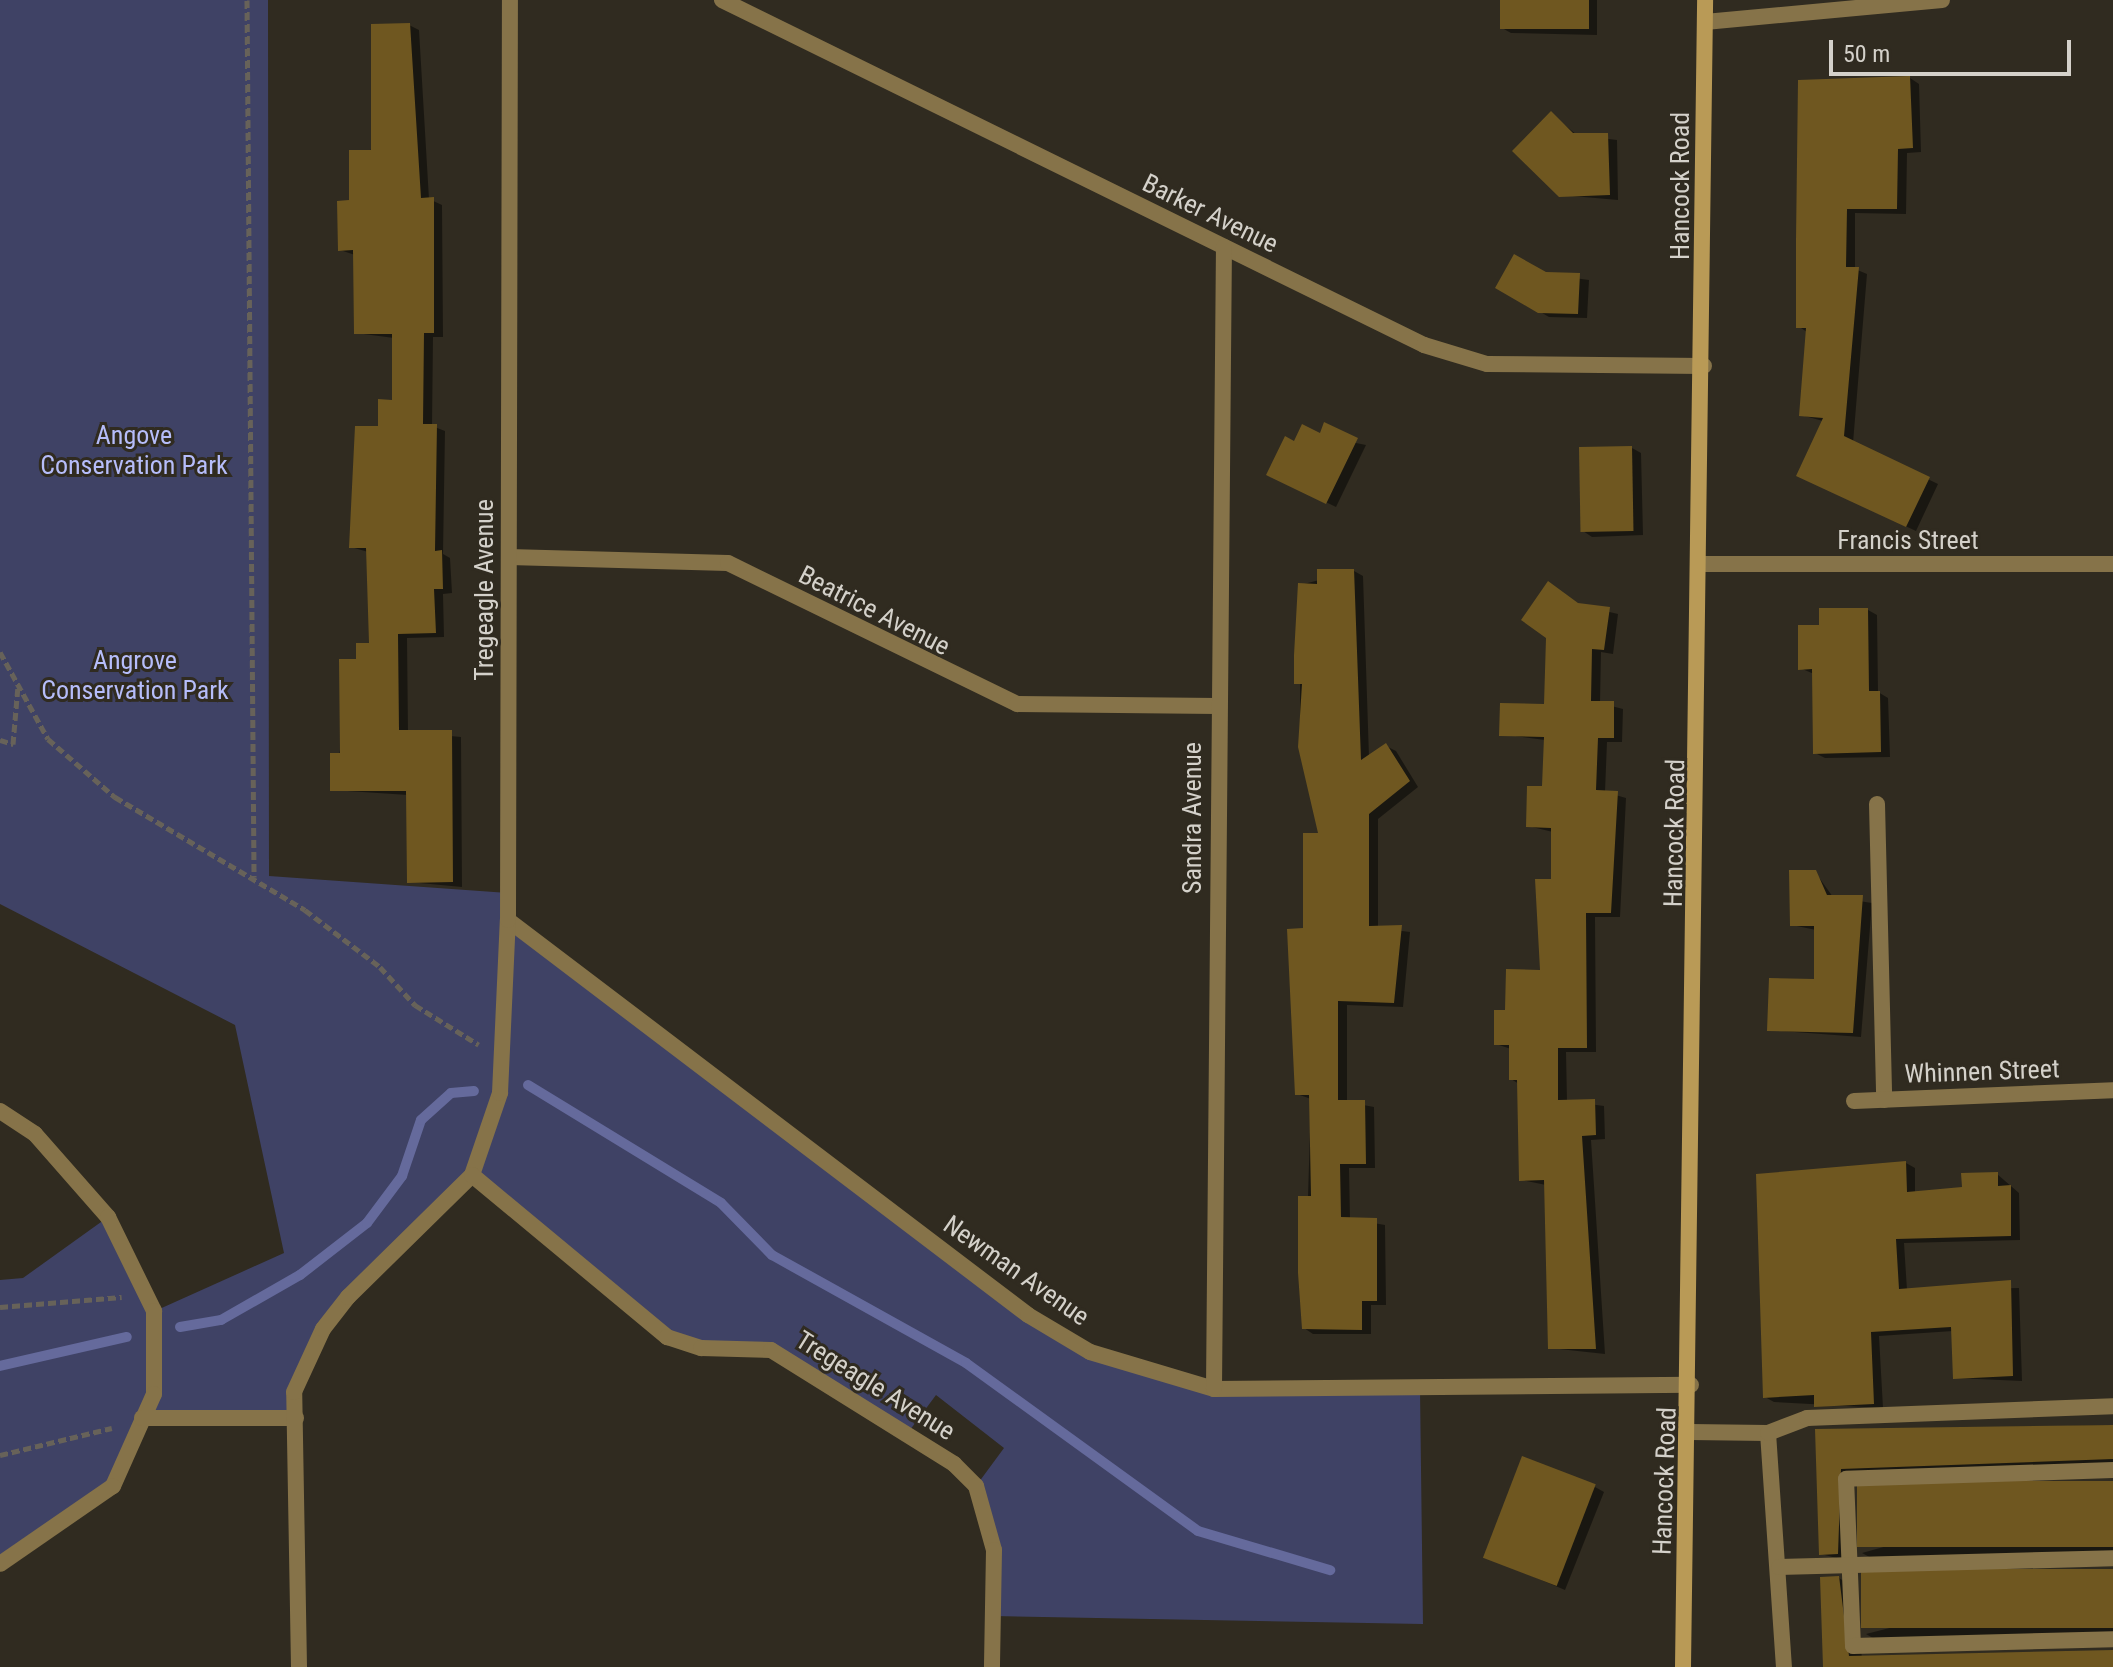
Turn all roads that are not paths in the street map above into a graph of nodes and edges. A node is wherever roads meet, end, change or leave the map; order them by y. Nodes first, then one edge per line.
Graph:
1 (510, 0) edge
2 (722, 0) edge
3 (1705, 0) edge
4 (1942, 0) edge
5 (1705, 22) junction
6 (1224, 247) junction
7 (1704, 366) junction
8 (509, 557) junction
9 (1702, 564) junction
10 (2113, 564) edge
11 (1218, 706) junction
12 (1877, 804) dead end
13 (508, 920) junction
14 (2113, 1090) edge
15 (1884, 1100) junction
16 (1854, 1101) dead end
17 (0, 1111) edge
18 (472, 1175) junction
19 (1691, 1385) junction
20 (1214, 1389) junction
21 (2113, 1406) edge
22 (142, 1418) junction
23 (296, 1418) junction
24 (1690, 1432) junction
25 (1768, 1433) junction
26 (2113, 1470) edge
27 (2113, 1558) edge
28 (0, 1564) edge
29 (1779, 1567) junction
30 (1850, 1567) junction
31 (2113, 1639) edge
32 (299, 1667) edge
33 (992, 1667) edge
34 (1683, 1667) edge
35 (1784, 1667) edge

1 - 8 street, Tregeagle Avenue
2 - 6 street, Barker Avenue
3 - 5 main road, Hancock Road
4 - 5 street
5 - 7 main road, Hancock Road
6 - 7 street, Barker Avenue
6 - 11 street, Sandra Avenue
7 - 9 main road, Hancock Road
8 - 11 street, Beatrice Avenue
8 - 13 street, Tregeagle Avenue
9 - 10 street, Francis Street
9 - 19 main road, Hancock Road
11 - 20 street, Sandra Avenue
12 - 15 street
13 - 18 street, Tregeagle Avenue
13 - 20 street, Newman Avenue
14 - 15 street, Whinnen Street
15 - 16 street, Whinnen Street
17 - 22 street
18 - 23 street, Tregeagle Avenue
18 - 33 street, Tregeagle Avenue
19 - 20 street, Newman Avenue
19 - 24 main road, Hancock Road
21 - 25 street
22 - 23 street
22 - 28 street
23 - 32 street, Tregeagle Avenue
24 - 25 street
24 - 34 main road, Hancock Road
25 - 29 street
26 - 30 street
27 - 30 street
29 - 30 street
29 - 35 street
30 - 31 street

